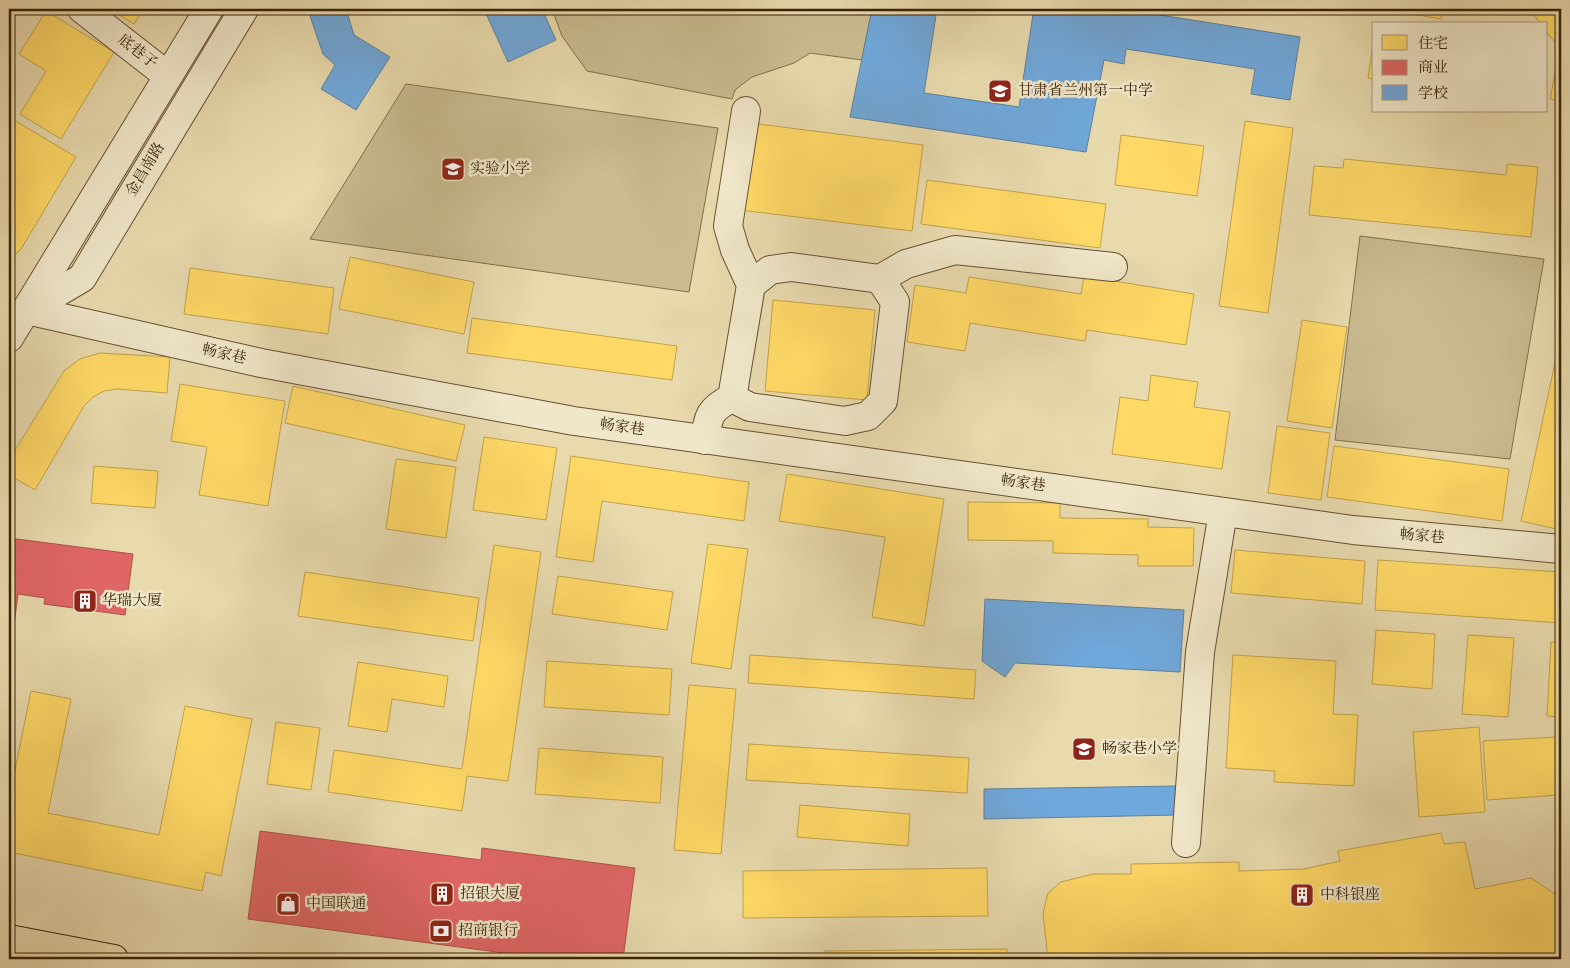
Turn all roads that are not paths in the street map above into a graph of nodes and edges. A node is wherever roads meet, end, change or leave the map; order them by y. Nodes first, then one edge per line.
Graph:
1 (82, 9) edge
2 (209, 9) edge
3 (244, 9) edge
4 (168, 76) junction
5 (746, 111) dead end
6 (1113, 268) dead end
7 (880, 279) junction
8 (751, 285) junction
9 (27, 310) junction
10 (9, 338) edge
11 (732, 398) junction
12 (705, 440) junction
13 (1223, 512) junction
14 (1561, 549) edge
15 (1186, 843) dead end
16 (9, 935) edge
17 (9, 939) edge
18 (44, 948) junction
19 (114, 959) edge

1 - 4 street, 底巷子
2 - 4 street, 金昌南路
3 - 9 street, 金昌南路
4 - 9 street, 金昌南路
5 - 8 street
6 - 7 street
7 - 8 street
7 - 11 street
8 - 11 street
9 - 10 street, 金昌南路
9 - 12 street, 畅家巷
11 - 12 street
12 - 13 street, 畅家巷
13 - 14 street, 畅家巷
13 - 15 street
16 - 18 street
17 - 18 main road
18 - 19 main road

